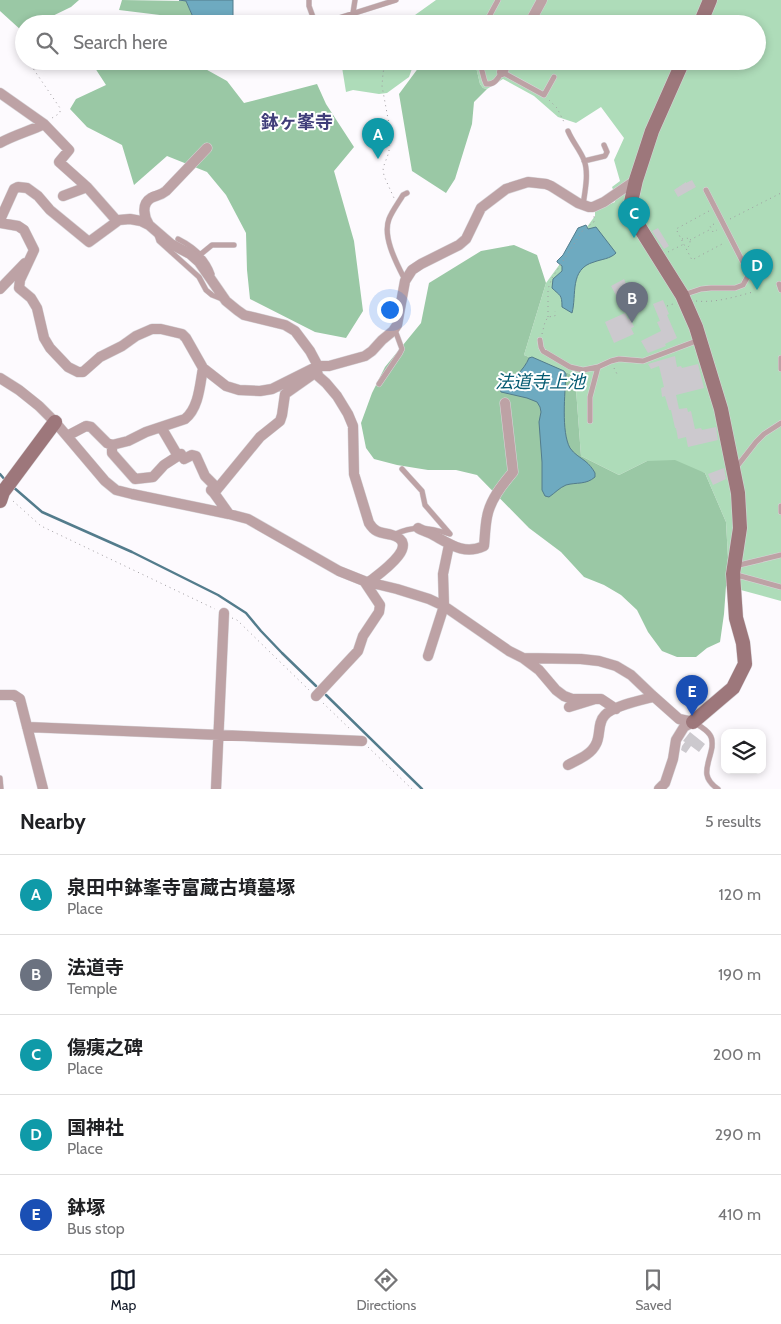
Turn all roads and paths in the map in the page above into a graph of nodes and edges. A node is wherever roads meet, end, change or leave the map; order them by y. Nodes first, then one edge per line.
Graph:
1 (309, 0) edge
2 (355, 0) edge
3 (396, 0) edge
4 (498, 0) edge
5 (542, 0) edge
6 (710, 0) edge
7 (353, 13) junction
8 (312, 15) edge
9 (347, 15) edge
10 (490, 15) edge
11 (534, 15) edge
12 (704, 15) edge
13 (34, 70) edge
14 (384, 70) edge
15 (482, 70) edge
16 (679, 70) edge
17 (502, 72) joint
18 (554, 77) dead end
19 (0, 93) edge
20 (544, 95) junction
21 (44, 124) junction
22 (568, 131) joint
23 (0, 143) edge
24 (604, 145) dead end
25 (207, 148) dead end
26 (584, 161) junction
27 (381, 163) dead end
28 (383, 166) junction
29 (636, 180) junction
30 (88, 187) junction
31 (14, 189) junction
32 (706, 190) dead end
33 (407, 193) dead end
34 (781, 193) edge
35 (63, 196) dead end
36 (0, 197) edge
37 (397, 205) junction
38 (583, 205) junction
39 (716, 208) junction
40 (0, 220) edge
41 (117, 221) junction
42 (594, 222) dead end
43 (723, 223) junction
44 (0, 224) edge
45 (714, 224) dead end
46 (152, 228) junction
47 (712, 229) junction
48 (717, 230) dead end
49 (178, 239) dead end
50 (681, 239) junction
51 (731, 239) junction
52 (690, 240) junction
53 (684, 244) junction
54 (234, 245) dead end
55 (686, 248) junction
56 (672, 249) dead end
57 (201, 254) junction
58 (32, 256) junction
59 (212, 280) junction
60 (405, 281) junction
61 (0, 289) edge
62 (753, 292) dead end
63 (682, 295) junction
64 (226, 300) junction
65 (698, 302) dead end
66 (671, 305) dead end
67 (667, 306) dead end
68 (555, 311) dead end
69 (548, 318) junction
70 (394, 329) junction
71 (540, 340) joint
72 (700, 340) junction
73 (781, 358) edge
74 (611, 360) junction
75 (203, 368) junction
76 (598, 368) junction
77 (317, 369) junction
78 (781, 369) edge
79 (618, 376) dead end
80 (0, 378) edge
81 (379, 384) dead end
82 (505, 403) dead end
83 (590, 421) dead end
84 (55, 422) junction
85 (781, 423) edge
86 (161, 427) junction
87 (67, 436) junction
88 (112, 445) junction
89 (178, 456) junction
90 (402, 469) dead end
91 (733, 471) junction
92 (214, 492) junction
93 (0, 501) edge
94 (781, 506) edge
95 (781, 512) edge
96 (229, 514) junction
97 (418, 528) junction
98 (392, 535) junction
99 (449, 545) junction
100 (781, 555) edge
101 (734, 570) junction
102 (366, 582) junction
103 (781, 587) edge
104 (444, 606) junction
105 (224, 613) dead end
106 (428, 656) dead end
107 (523, 658) junction
108 (0, 695) edge
109 (316, 696) dead end
110 (653, 697) junction
111 (595, 699) junction
112 (569, 707) dead end
113 (616, 708) junction
114 (693, 722) junction
115 (27, 727) junction
116 (218, 735) junction
117 (362, 741) dead end
118 (568, 766) dead end
119 (0, 778) edge
120 (1, 789) edge
121 (43, 789) edge
122 (216, 789) edge
123 (659, 789) edge
124 (718, 789) edge

1 - 8 lane
2 - 7 lane
3 - 7 lane
4 - 10 lane
5 - 11 street
6 - 12 street
7 - 9 lane
13 - 21 path
14 - 28 path
15 - 17 lane
16 - 29 street
17 - 20 lane
18 - 20 lane
19 - 21 street
20 - 22 path
21 - 23 street
21 - 30 street
22 - 26 lane
24 - 26 lane
25 - 46 street
26 - 38 lane
27 - 28 path
28 - 37 path
29 - 38 street
29 - 63 street
30 - 35 street
30 - 41 street
31 - 36 street
31 - 40 street
31 - 41 street
32 - 39 lane
33 - 37 lane
34 - 43 path
37 - 60 lane
38 - 60 street
39 - 43 lane
39 - 50 path
41 - 46 street
42 - 69 path
43 - 51 lane
44 - 58 street
45 - 47 path
46 - 59 street
46 - 64 lane
47 - 48 path
47 - 52 path
49 - 57 lane
50 - 52 path
50 - 53 path
51 - 55 path
51 - 63 lane
52 - 55 path
53 - 55 path
53 - 56 path
54 - 57 lane
57 - 59 lane
58 - 61 street
58 - 75 street
59 - 64 street
60 - 70 street
62 - 65 path
63 - 72 street
64 - 77 street
66 - 67 path
68 - 69 path
69 - 71 path
70 - 77 street
70 - 81 lane
71 - 76 lane
72 - 74 lane
72 - 91 street
73 - 78 lane
74 - 76 lane
74 - 79 path
75 - 77 street
75 - 86 street
76 - 83 lane
77 - 92 street
77 - 98 street
80 - 84 street
82 - 99 street
84 - 87 street
84 - 93 street
85 - 91 lane
86 - 88 street
86 - 89 street
87 - 88 street
87 - 96 street
88 - 89 street
89 - 92 street
90 - 97 lane
91 - 101 street
92 - 96 street
94 - 95 lane
96 - 102 street
97 - 98 lane
97 - 99 street
98 - 102 street
99 - 104 street
100 - 101 lane
101 - 103 lane
101 - 114 street
102 - 104 street
102 - 109 street
104 - 106 street
104 - 107 street
105 - 116 street
107 - 110 street
107 - 111 street
108 - 115 street
110 - 113 street
110 - 114 street
111 - 112 street
111 - 113 street
113 - 118 street
114 - 123 street
114 - 124 lane
115 - 116 street
115 - 121 street
116 - 117 street
116 - 122 street
119 - 120 lane

